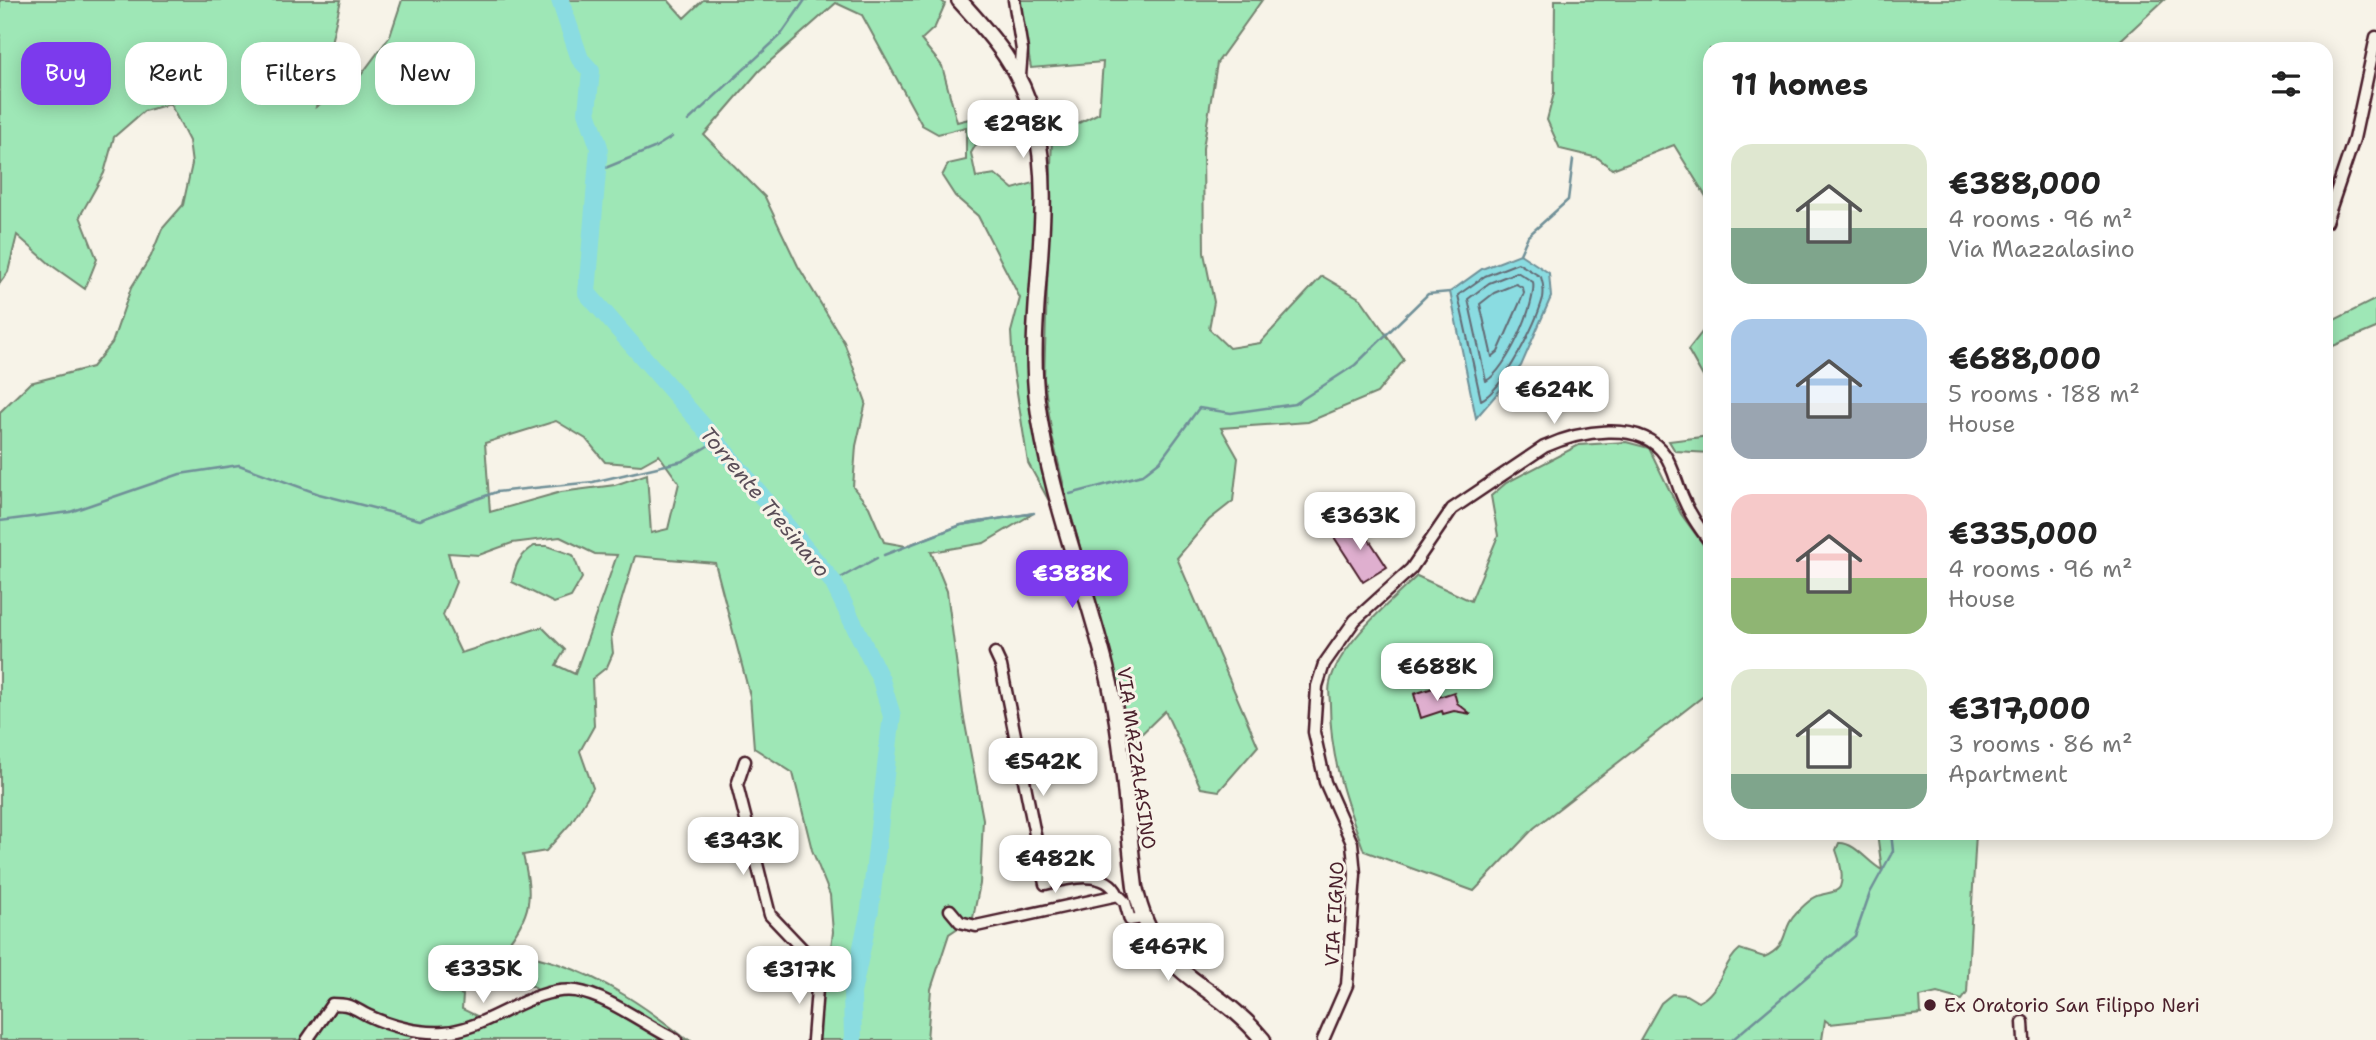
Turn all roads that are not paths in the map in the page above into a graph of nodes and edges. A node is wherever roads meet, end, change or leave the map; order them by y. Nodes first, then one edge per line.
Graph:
1 (959, 0) edge
2 (1014, 0) edge
3 (2376, 37) edge
4 (1020, 76) junction
5 (2333, 201) edge
6 (1703, 532) edge
7 (995, 653) dead end
8 (745, 761) dead end
9 (1118, 895) junction
10 (950, 910) dead end
11 (1143, 918) junction
12 (2023, 1022) dead end
13 (307, 1040) edge
14 (676, 1040) edge
15 (813, 1040) edge
16 (1263, 1040) edge
17 (1323, 1040) edge
18 (2024, 1040) edge

1 - 4 main road, VIA MAZZALASINO
2 - 4 street
3 - 5 street
4 - 11 main road, VIA MAZZALASINO
6 - 17 street, VIA FIGNO
7 - 9 street
8 - 15 street
9 - 10 street
9 - 11 street
11 - 16 main road, VIA MAZZALASINO
12 - 18 street
13 - 14 street

